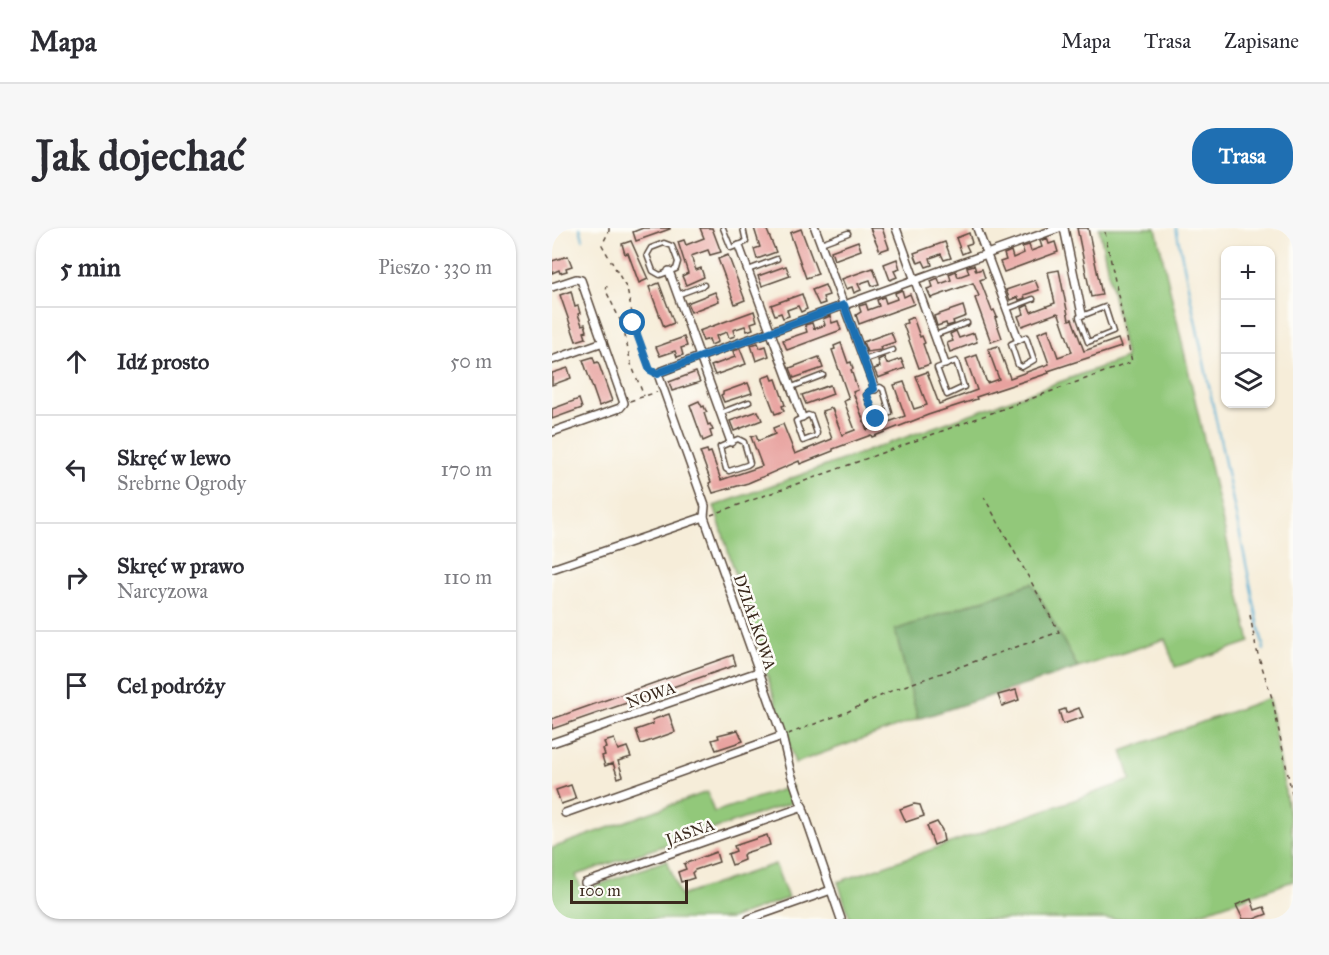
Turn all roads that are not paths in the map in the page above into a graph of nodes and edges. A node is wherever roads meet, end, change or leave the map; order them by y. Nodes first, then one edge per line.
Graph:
1 (723, 228) edge
2 (743, 228) edge
3 (815, 228) edge
4 (896, 228) edge
5 (977, 228) edge
6 (1059, 228) edge
7 (1064, 228) edge
8 (848, 233) dead end
9 (821, 243) junction
10 (739, 246) junction
11 (987, 254) junction
12 (777, 259) dead end
13 (748, 270) junction
14 (669, 271) junction
15 (914, 280) junction
16 (704, 285) dead end
17 (552, 287) edge
18 (677, 294) junction
19 (1033, 299) dead end
20 (844, 305) junction
21 (1007, 309) junction
22 (1082, 314) junction
23 (967, 323) dead end
24 (770, 331) junction
25 (935, 335) junction
26 (1018, 339) junction
27 (603, 342) junction
28 (893, 350) dead end
29 (700, 357) junction
30 (552, 360) edge
31 (864, 360) junction
32 (945, 364) junction
33 (823, 375) dead end
34 (791, 387) junction
35 (874, 389) junction
36 (749, 402) dead end
37 (720, 413) junction
38 (802, 417) junction
39 (552, 432) edge
40 (730, 442) junction
41 (704, 517) junction
42 (552, 569) edge
43 (758, 672) junction
44 (782, 736) junction
45 (552, 743) edge
46 (803, 807) junction
47 (565, 813) dead end
48 (585, 883) dead end
49 (831, 890) junction
50 (749, 919) edge
51 (841, 919) edge

1 - 10 lane
2 - 10 lane
3 - 9 street
4 - 15 street
5 - 11 street
6 - 11 street
7 - 22 street
8 - 9 lane
9 - 20 street
10 - 13 street
11 - 15 street
11 - 21 street
12 - 13 lane
13 - 24 street
14 - 14 lane
14 - 18 street
15 - 20 street
15 - 25 street
16 - 18 lane
17 - 27 street
18 - 29 street
19 - 21 lane
20 - 24 street
20 - 31 street
21 - 26 street
22 - 22 lane
23 - 25 lane
24 - 29 street
24 - 34 street
25 - 32 street
26 - 26 lane
27 - 30 street
27 - 39 street
28 - 31 lane
29 - 37 street
29 - 41 street, DZIAŁKOWA
31 - 35 street
32 - 32 lane
33 - 34 lane
34 - 38 street
35 - 35 lane
36 - 37 lane
37 - 40 street
38 - 38 lane
40 - 40 lane
41 - 42 street
41 - 43 street, DZIAŁKOWA
43 - 44 street, DZIAŁKOWA
43 - 45 street, NOWA
44 - 46 street, DZIAŁKOWA
44 - 47 street
46 - 48 street, JASNA
46 - 49 street, DZIAŁKOWA
49 - 50 street
49 - 51 street, DZIAŁKOWA

